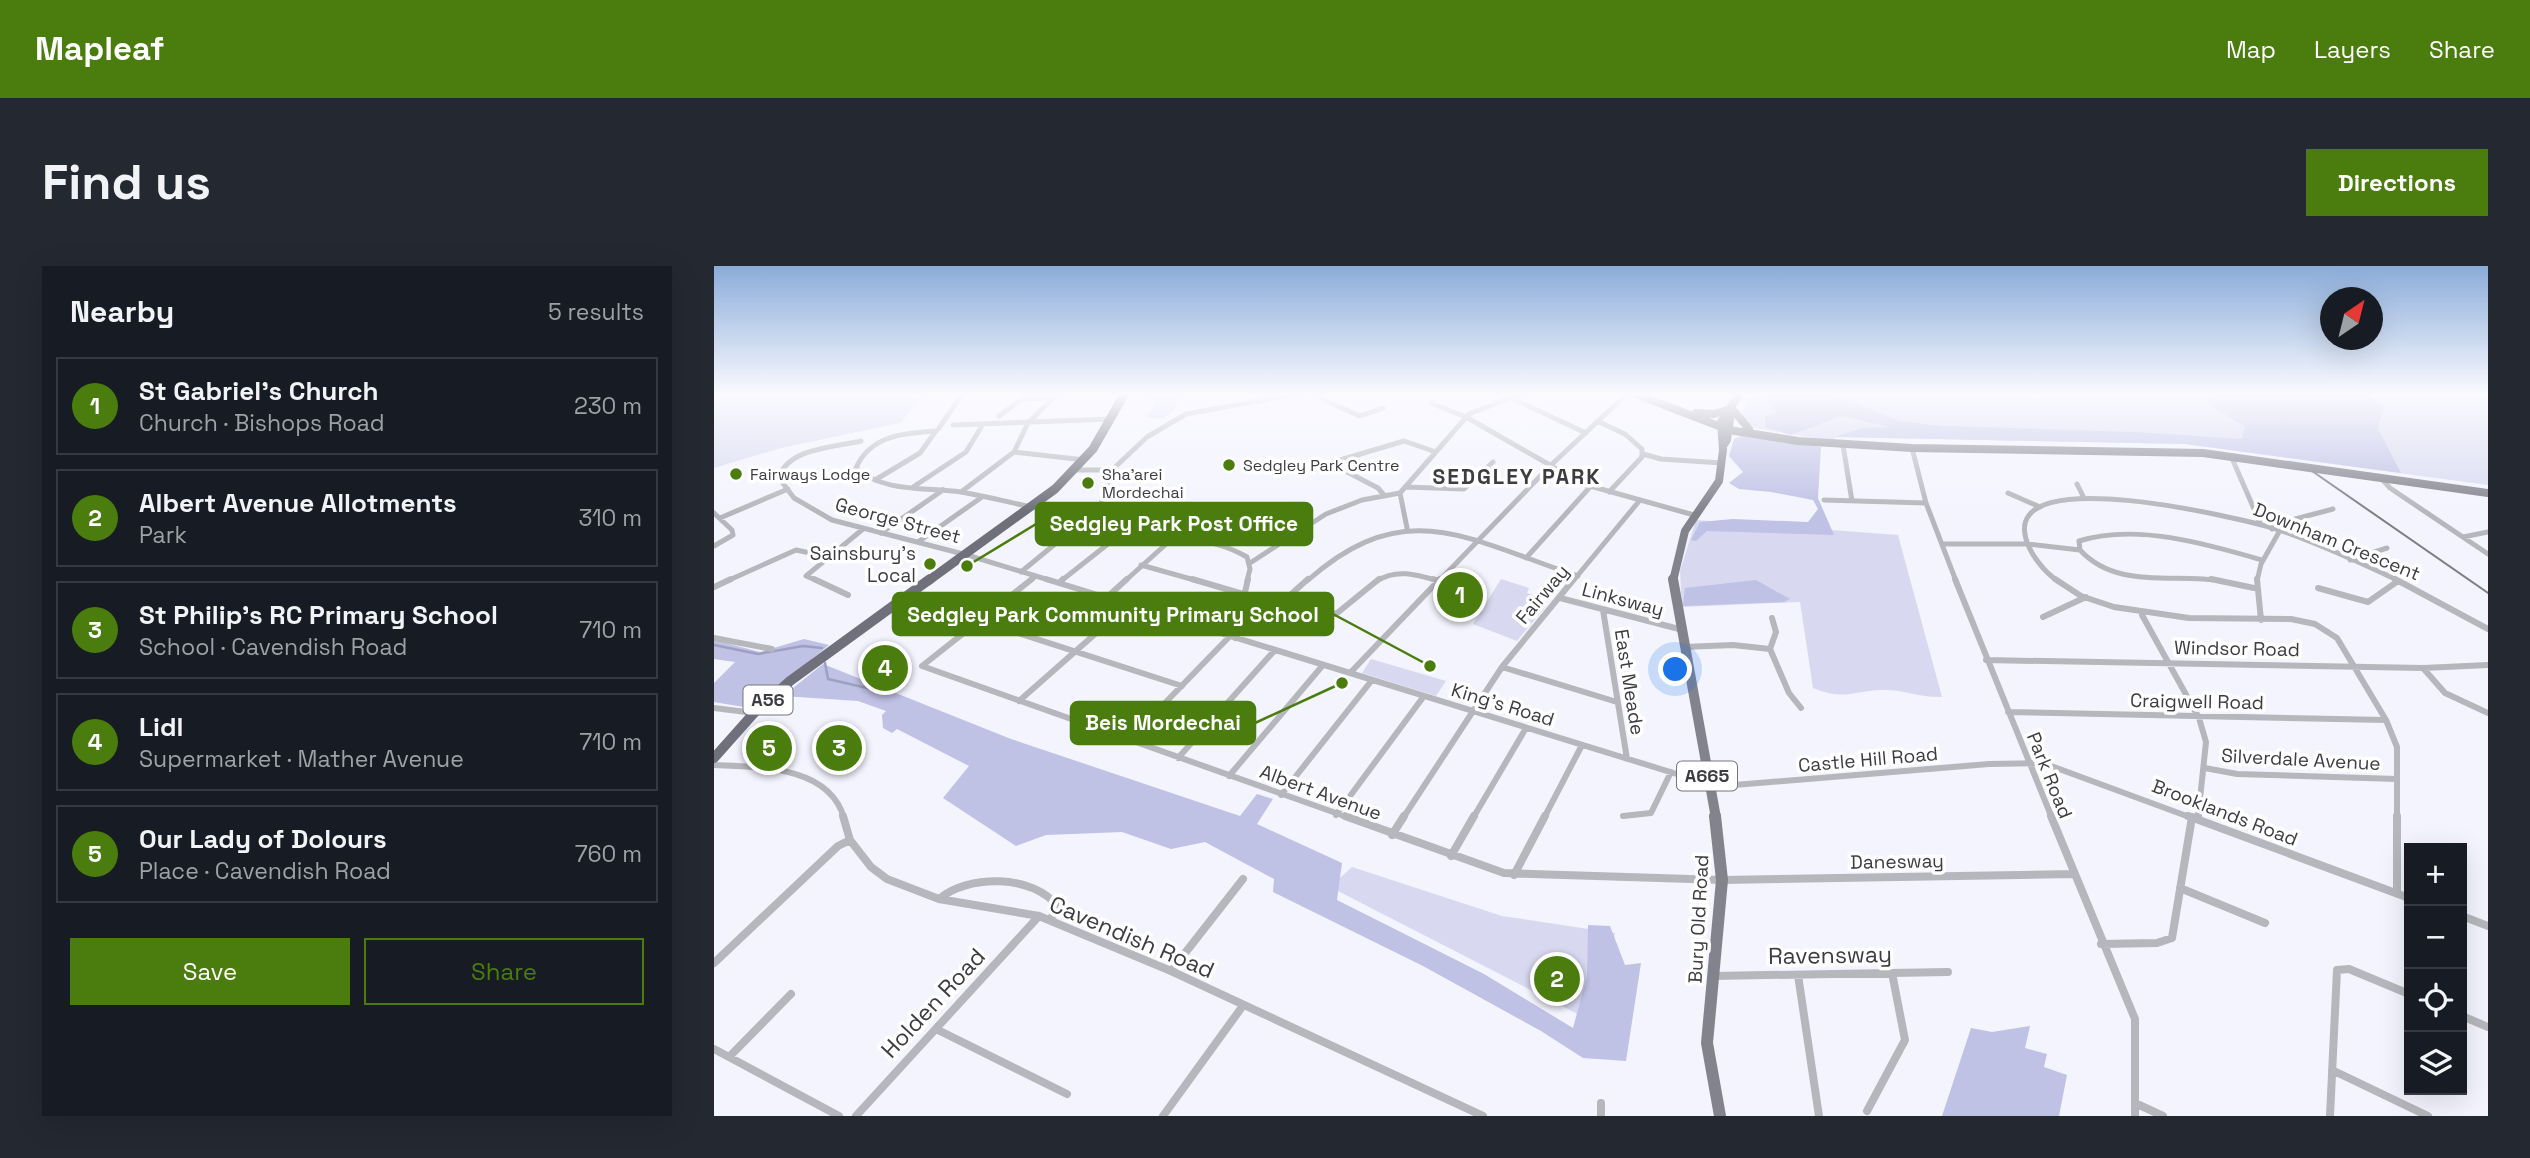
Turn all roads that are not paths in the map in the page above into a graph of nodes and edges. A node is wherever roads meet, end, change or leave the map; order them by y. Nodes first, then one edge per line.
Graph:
1 (900, 433) edge
2 (935, 433) edge
3 (978, 433) edge
4 (1023, 433) edge
5 (1102, 433) edge
6 (1154, 433) edge
7 (1453, 433) edge
8 (1493, 433) edge
9 (1586, 433) edge
10 (1622, 433) edge
11 (1725, 433) edge
12 (1750, 433) edge
13 (1759, 433) edge
14 (1768, 436) junction
15 (861, 441) dead end
16 (1843, 445) junction
17 (1912, 447) junction
18 (1014, 452) junction
19 (1436, 452) junction
20 (1643, 454) junction
21 (2231, 456) junction
22 (1085, 460) junction
23 (1493, 462) dead end
24 (1722, 463) junction
25 (1550, 466) junction
26 (1075, 470) junction
27 (1112, 470) junction
28 (2381, 478) junction
29 (875, 480) junction
30 (2077, 484) dead end
31 (913, 487) junction
32 (1405, 487) junction
33 (1590, 487) junction
34 (788, 489) junction
35 (943, 490) junction
36 (961, 492) junction
37 (1609, 492) junction
38 (1400, 493) junction
39 (2008, 493) dead end
40 (2488, 493) edge
41 (1384, 495) junction
42 (983, 497) junction
43 (2084, 498) junction
44 (1640, 500) junction
45 (1824, 500) dead end
46 (1852, 501) junction
47 (1926, 503) junction
48 (1033, 507) junction
49 (1100, 507) junction
50 (2040, 507) junction
51 (2333, 509) dead end
52 (716, 515) edge
53 (1693, 515) junction
54 (2261, 525) junction
55 (863, 528) junction
56 (1407, 528) junction
57 (1127, 529) junction
58 (2272, 529) junction
59 (2279, 532) junction
60 (2488, 532) edge
61 (881, 533) junction
62 (1174, 537) junction
63 (2463, 537) junction
64 (918, 542) junction
65 (1477, 543) junction
66 (1943, 544) junction
67 (2027, 544) junction
68 (714, 546) edge
69 (2387, 548) dead end
70 (2080, 550) junction
71 (2488, 554) edge
72 (967, 555) junction
73 (829, 557) junction
74 (1526, 558) junction
75 (2262, 560) junction
76 (2350, 560) junction
77 (1250, 563) junction
78 (1141, 565) junction
79 (1021, 572) junction
80 (1036, 576) junction
81 (1578, 576) junction
82 (1439, 581) junction
83 (2398, 581) junction
84 (1059, 583) junction
85 (714, 587) edge
86 (2254, 588) junction
87 (2318, 588) dead end
88 (1243, 594) junction
89 (848, 595) dead end
90 (906, 597) junction
91 (2086, 597) junction
92 (1106, 598) junction
93 (1560, 598) junction
94 (1285, 602) junction
95 (1128, 605) junction
96 (1603, 610) junction
97 (2142, 615) junction
98 (2043, 617) dead end
99 (1772, 618) dead end
100 (2261, 620) junction
101 (980, 621) junction
102 (1248, 622) junction
103 (1679, 629) junction
104 (2488, 629) edge
105 (1232, 637) junction
106 (714, 638) edge
107 (1682, 647) junction
108 (772, 649) dead end
109 (1769, 649) junction
110 (1275, 650) junction
111 (1075, 652) junction
112 (1986, 660) junction
113 (2169, 662) junction
114 (1323, 665) junction
115 (2488, 665) edge
116 (1502, 667) junction
117 (2356, 667) junction
118 (2423, 668) junction
119 (1350, 673) junction
120 (1372, 680) junction
121 (1182, 686) junction
122 (1424, 696) junction
123 (1019, 701) junction
124 (1617, 702) junction
125 (714, 708) edge
126 (1801, 708) dead end
127 (1473, 711) junction
128 (2008, 712) junction
129 (754, 713) junction
130 (2488, 713) edge
131 (2199, 718) junction
132 (2386, 720) junction
133 (1526, 728) junction
134 (1129, 740) junction
135 (1582, 745) junction
136 (714, 758) edge
137 (1178, 758) junction
138 (1627, 759) junction
139 (2029, 764) junction
140 (714, 765) edge
141 (2205, 768) junction
142 (1671, 772) junction
143 (1229, 776) junction
144 (2396, 779) junction
145 (1709, 786) junction
146 (1281, 795) junction
147 (1336, 815) junction
148 (1623, 816) dead end
149 (2195, 818) junction
150 (1392, 835) junction
151 (850, 840) junction
152 (1451, 856) junction
153 (2073, 874) junction
154 (1514, 875) junction
155 (1243, 879) dead end
156 (1722, 880) junction
157 (2180, 888) junction
158 (2396, 893) junction
159 (2404, 896) edge
160 (939, 899) junction
161 (1040, 916) junction
162 (2467, 918) edge
163 (1050, 920) junction
164 (2265, 923) dead end
165 (2488, 926) edge
166 (2101, 944) junction
167 (714, 963) edge
168 (1171, 971) junction
169 (1948, 972) dead end
170 (1892, 973) junction
171 (1798, 975) junction
172 (1713, 976) junction
173 (2404, 992) edge
174 (791, 994) dead end
175 (1242, 1007) junction
176 (2467, 1018) edge
177 (2488, 1027) edge
178 (936, 1029) junction
179 (714, 1049) edge
180 (730, 1056) junction
181 (2332, 1070) junction
182 (1066, 1094) dead end
183 (1601, 1103) dead end
184 (2135, 1103) junction
185 (1867, 1111) dead end
186 (839, 1116) edge
187 (856, 1116) edge
188 (1163, 1116) edge
189 (1483, 1116) edge
190 (1601, 1116) edge
191 (1720, 1116) edge
192 (1819, 1116) edge
193 (2135, 1116) edge
194 (2163, 1116) edge
195 (2330, 1116) edge
196 (2428, 1116) edge

1 - 29 street
2 - 29 street
3 - 31 street
4 - 18 street
5 - 22 highway
6 - 27 street
7 - 19 street
8 - 25 street
9 - 25 street
10 - 20 street
11 - 24 main road, Bury Old Road / A665
12 - 14 main road
13 - 14 main road
14 - 16 main road
15 - 34 street
16 - 17 main road
16 - 46 street
17 - 21 main road
17 - 47 street, Park Road
18 - 22 street
18 - 36 street
19 - 32 street
19 - 41 street
20 - 24 street
20 - 37 street
21 - 28 main road
21 - 54 street
22 - 26 highway
23 - 32 street
24 - 53 main road, Bury Old Road / A665
25 - 33 street
25 - 65 street
26 - 27 street
26 - 48 highway
27 - 49 street
28 - 40 main road
28 - 63 street
29 - 31 street
30 - 43 street
31 - 35 street
32 - 38 street
33 - 37 street
33 - 74 street
34 - 52 street
34 - 55 street, George Street
35 - 36 street
35 - 61 street
36 - 42 street
37 - 44 street
38 - 41 street
38 - 56 street
39 - 50 street
41 - 77 street
42 - 48 street
42 - 64 street
43 - 50 street, Downham Crescent
43 - 54 street, Downham Crescent
44 - 53 street
44 - 81 street, Fairway
45 - 46 street
46 - 47 street
47 - 66 street, Park Road
48 - 72 highway
49 - 57 street
49 - 79 street
50 - 67 street
51 - 58 street
52 - 68 street
53 - 103 main road, Bury Old Road / A665
54 - 58 street, Downham Crescent
55 - 61 street, George Street
55 - 73 street
56 - 65 street
56 - 94 street
57 - 62 street
57 - 84 street
58 - 59 street, Downham Crescent
59 - 75 street
59 - 76 street, Downham Crescent
60 - 63 street
61 - 64 street, George Street
62 - 77 street
62 - 78 street
63 - 71 street
64 - 72 street, George Street
65 - 74 street
65 - 82 street
66 - 67 street
66 - 112 street, Park Road
67 - 70 street
67 - 91 street
69 - 76 street
70 - 75 street
70 - 86 street
72 - 79 street, King's Road
72 - 90 highway, A56
73 - 85 street
73 - 89 street
74 - 81 street
75 - 86 street
76 - 83 street, Downham Crescent
77 - 88 street
78 - 88 street
78 - 92 street
79 - 80 street, King's Road
80 - 84 street, King's Road
80 - 101 street
81 - 93 street, Fairway
82 - 94 street
82 - 119 street
83 - 87 street
83 - 104 street, Downham Crescent
84 - 92 street, King's Road
86 - 100 street
88 - 102 street
90 - 101 street
90 - 129 highway, A56
91 - 97 street
91 - 98 street
92 - 95 street, King's Road
93 - 96 street, Linksway
93 - 116 street, Fairway
94 - 102 street
95 - 105 street, King's Road
95 - 111 street
96 - 103 street, Linksway
96 - 124 street, East Meade
97 - 100 street
97 - 113 street
99 - 109 street
100 - 117 street
101 - 111 street
101 - 123 street, Albert Avenue
102 - 105 street
103 - 107 main road, Bury Old Road / A665
105 - 110 street, King's Road
105 - 121 street
106 - 108 street
107 - 109 street
107 - 145 main road, Bury Old Road / A665
109 - 126 street
110 - 114 street, King's Road
110 - 137 street
111 - 121 street
111 - 123 street
112 - 113 street, Windsor Road
112 - 128 street, Park Road
113 - 117 street, Windsor Road
113 - 131 street
114 - 119 street, King's Road
114 - 143 street
115 - 118 street, Windsor Road
116 - 124 street
116 - 127 street, Fairway
117 - 118 street, Windsor Road
117 - 132 street
118 - 130 street
119 - 120 street, King's Road
120 - 122 street, King's Road
120 - 146 street
121 - 134 street
122 - 127 street, King's Road
122 - 147 street
123 - 134 street, Albert Avenue
124 - 138 street, East Meade
125 - 129 street
127 - 133 street, King's Road
127 - 150 street, Fairway
128 - 131 street, Craigwell Road
128 - 139 street, Park Road
129 - 136 highway, A56
131 - 132 street, Craigwell Road
131 - 141 street
132 - 144 street
133 - 135 street, King's Road
133 - 152 street
134 - 137 street, Albert Avenue
135 - 138 street, King's Road
135 - 154 street
137 - 143 street, Albert Avenue
138 - 142 street, King's Road
139 - 145 street, Castle Hill Road
139 - 149 street, Brooklands Road
139 - 153 street, Park Road
140 - 151 street, Cavendish Road
141 - 144 street, Silverdale Avenue
141 - 149 street
142 - 145 street, King's Road
142 - 148 street
143 - 146 street, Albert Avenue
144 - 158 street
145 - 156 main road, Bury Old Road / A665
146 - 147 street, Albert Avenue
147 - 150 street, Albert Avenue
149 - 157 street
149 - 158 street, Brooklands Road
150 - 152 street, Albert Avenue
151 - 160 street, Cavendish Road
151 - 167 street
152 - 154 street, Albert Avenue
153 - 156 street, Danesway
153 - 166 street, Park Road
154 - 156 street, Albert Avenue
155 - 168 street
156 - 172 main road, Bury Old Road / A665
157 - 164 street
157 - 166 street
158 - 159 street, Brooklands Road
160 - 161 street, Cavendish Road
160 - 163 street
161 - 163 street, Cavendish Road
161 - 178 street, Holden Road
162 - 165 street
163 - 168 street, Cavendish Road
166 - 184 street, Park Road
168 - 175 street, Cavendish Road
169 - 170 street, Ravensway
170 - 171 street, Ravensway
170 - 185 street
171 - 172 street, Ravensway
171 - 192 street
172 - 191 main road, Bury Old Road / A665
173 - 181 street
174 - 180 street
175 - 188 street
175 - 189 street, Cavendish Road
176 - 177 street
178 - 182 street
178 - 187 street, Holden Road
179 - 180 street
180 - 186 street
181 - 195 street
181 - 196 street
183 - 190 street
184 - 193 street, Park Road
184 - 194 street

